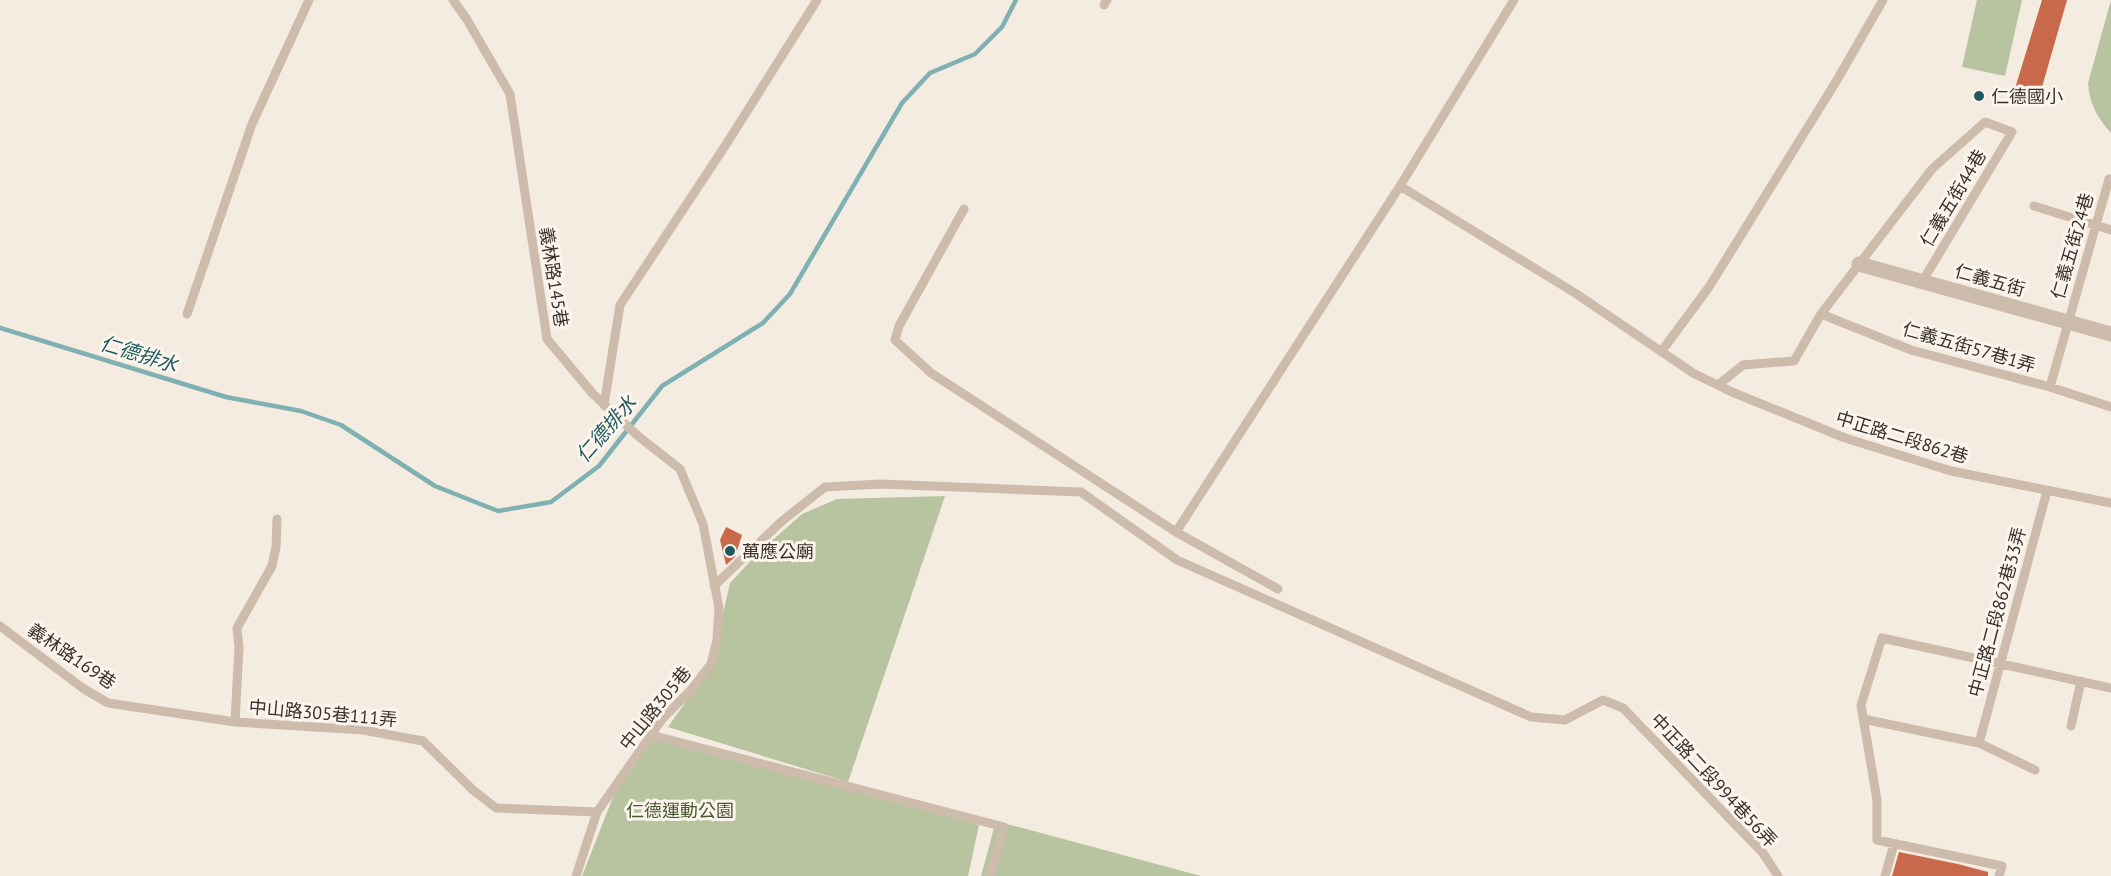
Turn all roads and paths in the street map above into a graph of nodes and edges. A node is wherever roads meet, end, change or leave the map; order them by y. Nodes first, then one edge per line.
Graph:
1 (309, 0) edge
2 (453, 0) edge
3 (816, 0) edge
4 (1514, 0) edge
5 (1883, 0) edge
6 (2109, 179) dead end
7 (1400, 186) junction
8 (2034, 206) dead end
9 (964, 209) dead end
10 (2095, 226) junction
11 (2111, 230) edge
12 (1859, 264) junction
13 (1922, 282) junction
14 (187, 314) dead end
15 (1821, 314) junction
16 (2067, 322) junction
17 (2111, 334) edge
18 (1661, 352) junction
19 (1718, 385) junction
20 (2050, 387) junction
21 (604, 405) junction
22 (2111, 407) edge
23 (2047, 490) junction
24 (2111, 503) edge
25 (277, 519) dead end
26 (1176, 532) junction
27 (714, 586) junction
28 (1278, 589) dead end
29 (0, 626) edge
30 (2001, 663) junction
31 (2081, 681) junction
32 (2111, 688) edge
33 (1863, 719) junction
34 (235, 722) junction
35 (2071, 726) dead end
36 (651, 735) junction
37 (1979, 743) junction
38 (2035, 770) dead end
39 (597, 812) junction
40 (1894, 844) junction
41 (576, 876) edge
42 (990, 876) edge
43 (1778, 876) edge
44 (1886, 876) edge
45 (1999, 876) edge

1 - 14 lane
2 - 21 lane, 義林路145巷
3 - 21 lane
4 - 7 lane
5 - 18 lane
6 - 10 lane, 仁義五街24巷
7 - 18 lane, 中正路二段862巷
7 - 26 lane
8 - 10 lane
9 - 26 lane
10 - 11 lane
10 - 16 lane, 仁義五街24巷
12 - 13 street, 仁義五街
12 - 13 lane, 仁義五街44巷
12 - 15 lane
13 - 16 street, 仁義五街
15 - 19 lane
15 - 20 lane, 仁義五街57巷1弄
16 - 17 street, 仁義五街
16 - 20 lane, 仁義五街24巷
18 - 19 lane, 中正路二段862巷
19 - 23 lane, 中正路二段862巷
20 - 22 lane, 仁義五街57巷1弄
21 - 27 lane, 義林路145巷
23 - 24 lane, 中正路二段862巷
23 - 30 lane, 中正路二段862巷33弄
25 - 34 lane
26 - 28 lane
27 - 36 lane, 中山路305巷
27 - 43 lane, 中正路二段994巷56弄
29 - 34 lane, 義林路169巷
30 - 31 lane
30 - 33 lane
30 - 37 lane, 中正路二段862巷33弄
31 - 32 lane
31 - 35 lane
33 - 37 lane
33 - 40 lane
34 - 39 lane, 中山路305巷111弄
36 - 39 lane, 中山路305巷
36 - 42 lane
37 - 38 lane
39 - 41 lane, 中山路305巷
40 - 44 lane
40 - 45 lane

